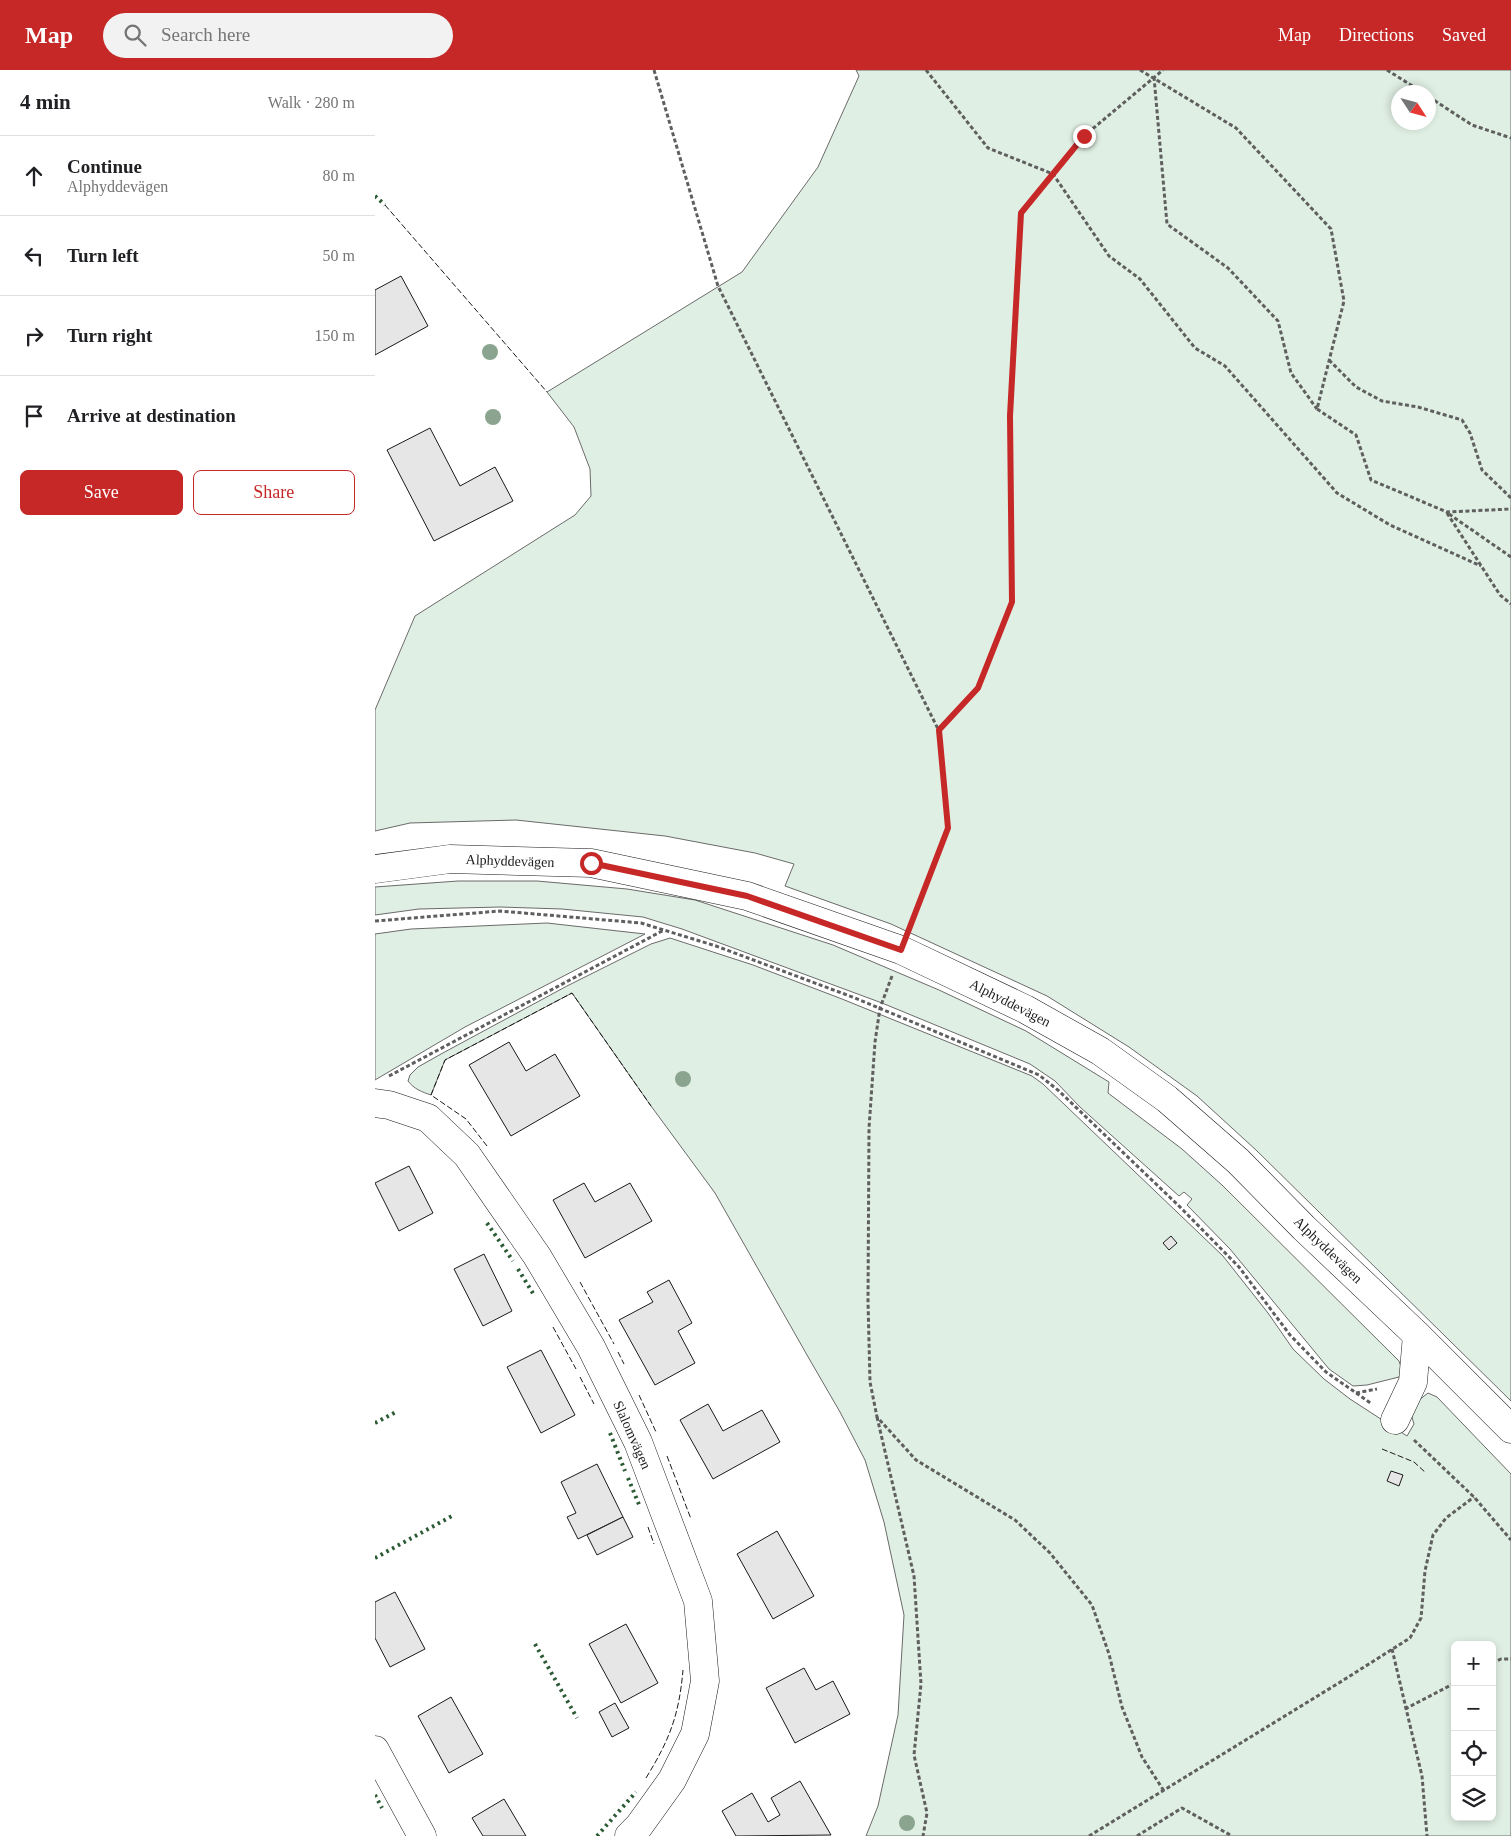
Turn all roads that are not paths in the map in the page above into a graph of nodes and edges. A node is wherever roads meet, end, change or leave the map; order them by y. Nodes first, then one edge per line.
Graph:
1 (375, 870) edge
2 (375, 1103) edge
3 (1417, 1335) junction
4 (1395, 1420) road end
5 (1511, 1429) edge
6 (375, 1750) edge
7 (422, 1836) edge
8 (629, 1836) edge

1 - 3 street, Alphyddevägen
2 - 8 street, Slalomvägen
3 - 4 street
3 - 5 street, Alphyddevägen
6 - 7 street

